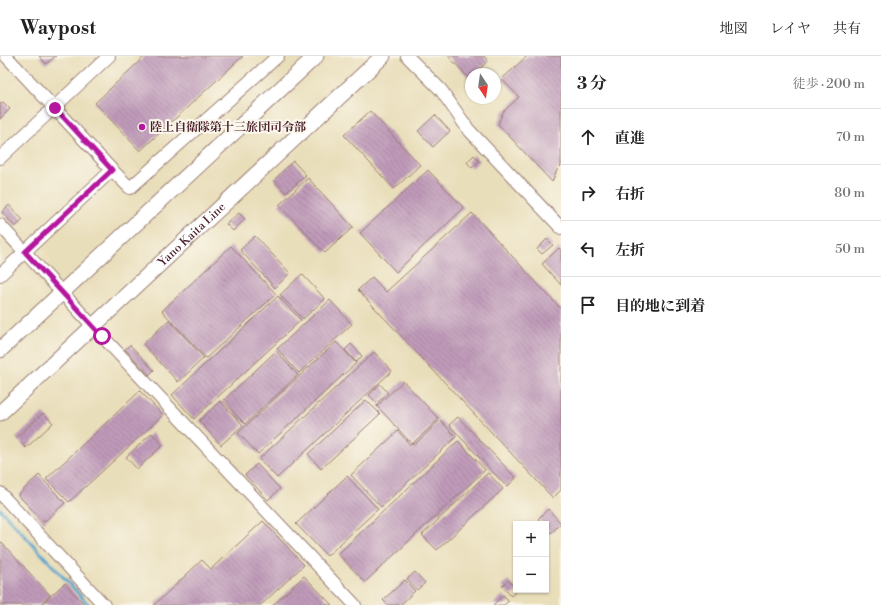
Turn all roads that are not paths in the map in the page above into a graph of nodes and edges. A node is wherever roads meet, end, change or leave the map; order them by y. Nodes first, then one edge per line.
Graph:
1 (6, 56) edge
2 (109, 56) edge
3 (278, 56) edge
4 (316, 56) edge
5 (383, 56) edge
6 (407, 56) edge
7 (55, 108) junction
8 (0, 158) edge
9 (112, 170) junction
10 (559, 221) edge
11 (0, 225) edge
12 (25, 252) junction
13 (0, 275) edge
14 (62, 292) junction
15 (93, 326) junction
16 (0, 350) edge
17 (0, 413) edge
18 (0, 493) edge
19 (104, 605) edge
20 (355, 605) edge

1 - 7 street
2 - 7 street
3 - 9 street
4 - 14 main road
5 - 15 main road, Yano Kaita Line
6 - 10 street
7 - 8 street
7 - 9 street
9 - 12 street
11 - 12 street
12 - 13 street
12 - 14 street
14 - 15 street
14 - 16 main road
15 - 17 main road, Yano Kaita Line
15 - 20 street
18 - 19 street

